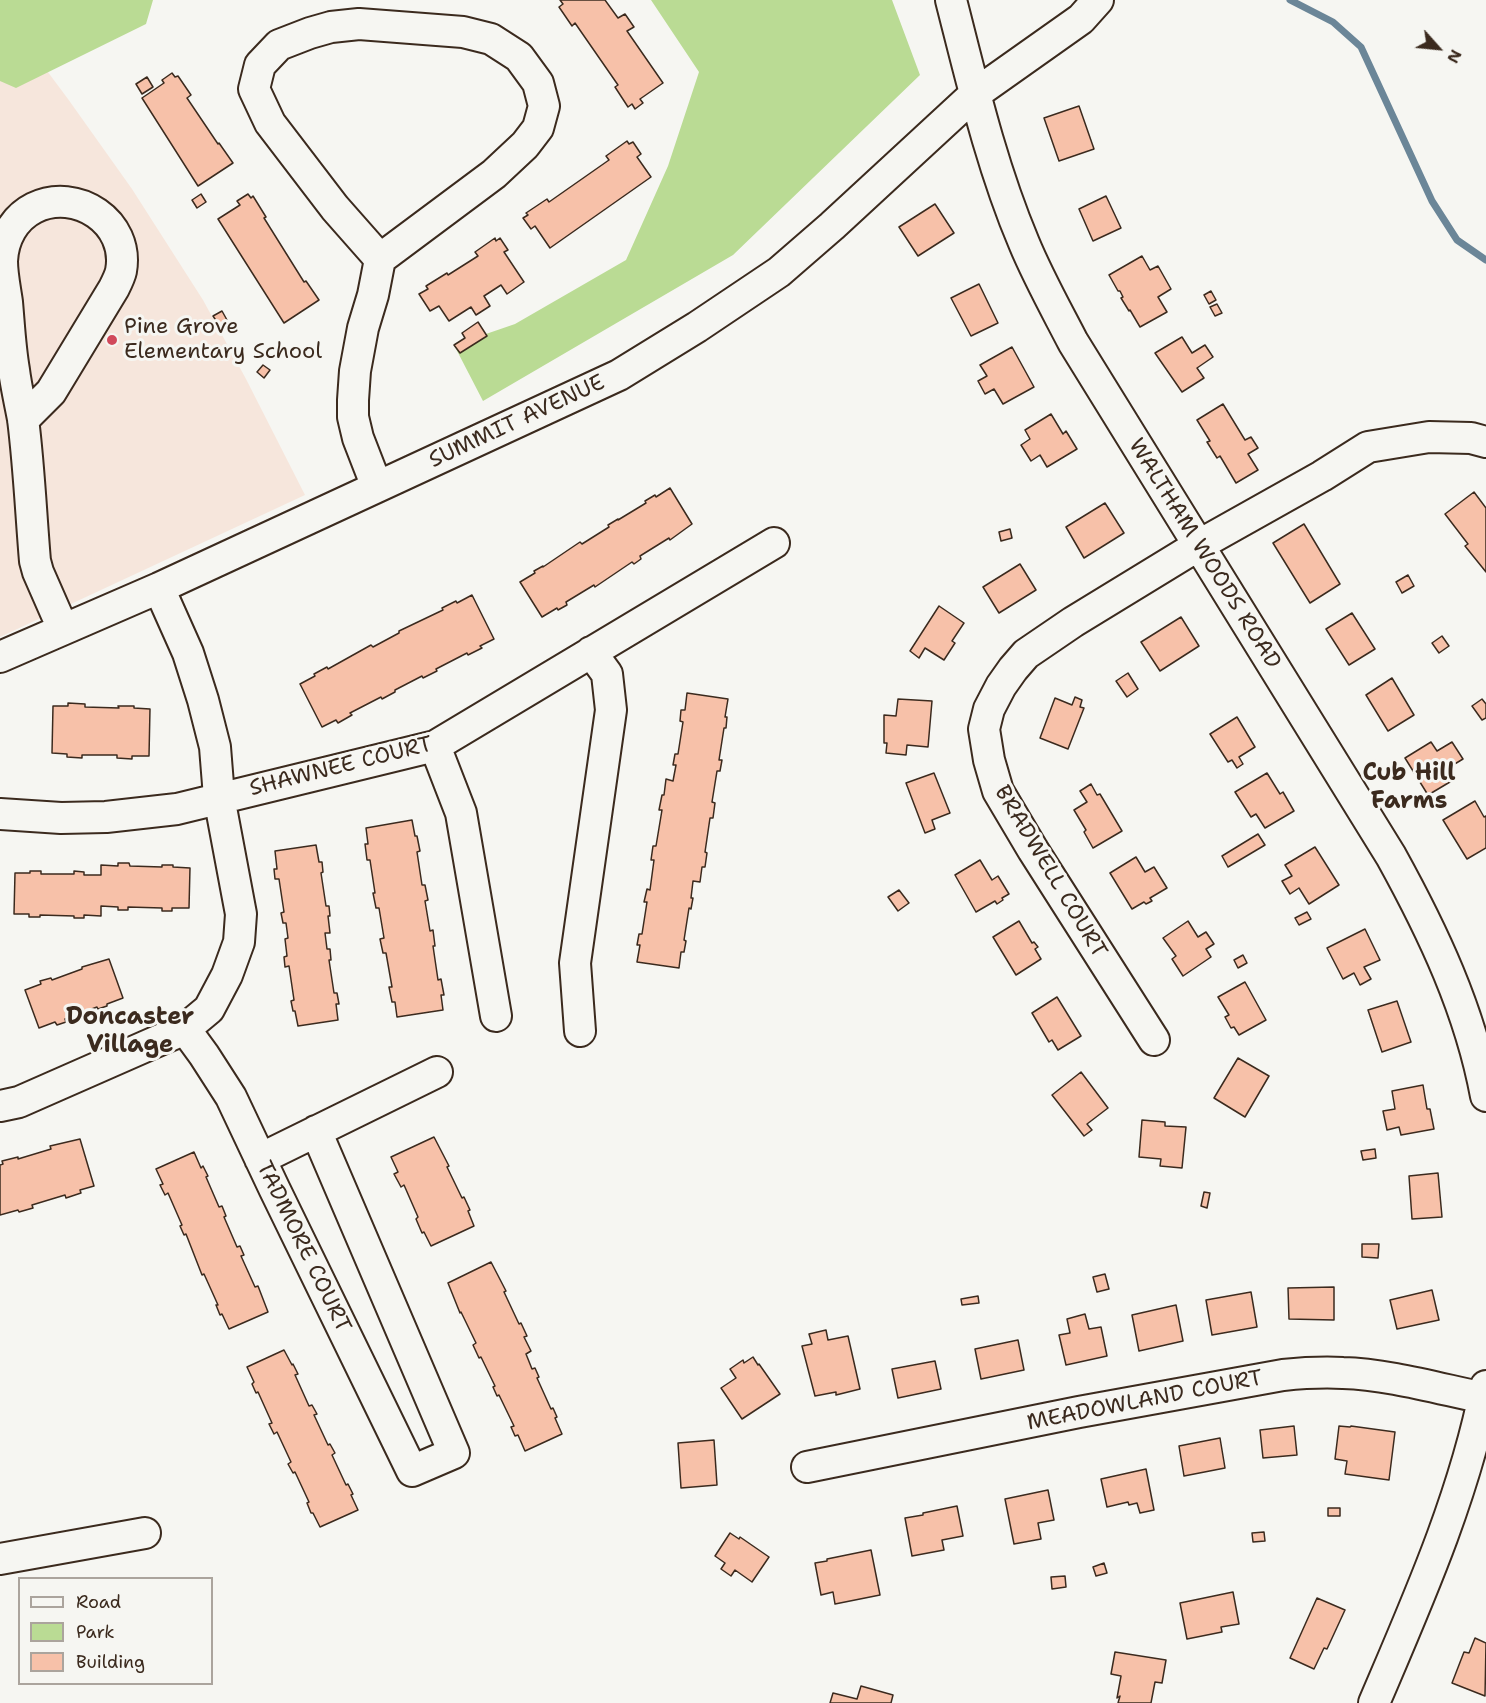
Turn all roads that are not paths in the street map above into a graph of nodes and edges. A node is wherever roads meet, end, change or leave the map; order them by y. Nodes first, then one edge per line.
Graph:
1 (951, 0) edge
2 (1098, 0) edge
3 (975, 94) junction
4 (380, 259) junction
5 (23, 420) junction
6 (1486, 442) edge
7 (377, 487) junction
8 (774, 543) dead end
9 (1199, 545) junction
10 (159, 588) junction
11 (63, 629) junction
12 (591, 652) junction
13 (0, 657) edge
14 (435, 746) junction
15 (219, 797) junction
16 (0, 814) edge
17 (496, 1016) dead end
18 (185, 1029) junction
19 (580, 1031) dead end
20 (1154, 1040) dead end
21 (437, 1072) dead end
22 (1486, 1096) edge
23 (0, 1106) edge
24 (316, 1131) junction
25 (260, 1159) junction
26 (1485, 1392) edge
27 (807, 1467) dead end
28 (145, 1533) dead end
29 (0, 1559) edge
30 (1374, 1703) edge

1 - 3 street, WALTHAM WOODS ROAD
2 - 3 street, SUMMIT AVENUE
3 - 7 street, SUMMIT AVENUE
3 - 9 street, WALTHAM WOODS ROAD
4 - 4 street
4 - 7 street
5 - 5 street
5 - 11 street
6 - 9 street, BRADWELL COURT
7 - 10 street, SUMMIT AVENUE
8 - 12 street, SHAWNEE COURT
9 - 20 street, BRADWELL COURT
9 - 22 street, WALTHAM WOODS ROAD
10 - 11 street, SUMMIT AVENUE
10 - 15 street
11 - 13 street, SUMMIT AVENUE
12 - 14 street, SHAWNEE COURT
12 - 19 street
14 - 15 street, SHAWNEE COURT
14 - 17 street
15 - 16 street, SHAWNEE COURT
15 - 18 street
18 - 23 street
18 - 25 street, TADMORE COURT
21 - 24 street
24 - 25 street
24 - 25 street, TADMORE COURT
26 - 27 street, MEADOWLAND COURT
26 - 30 street
28 - 29 street

